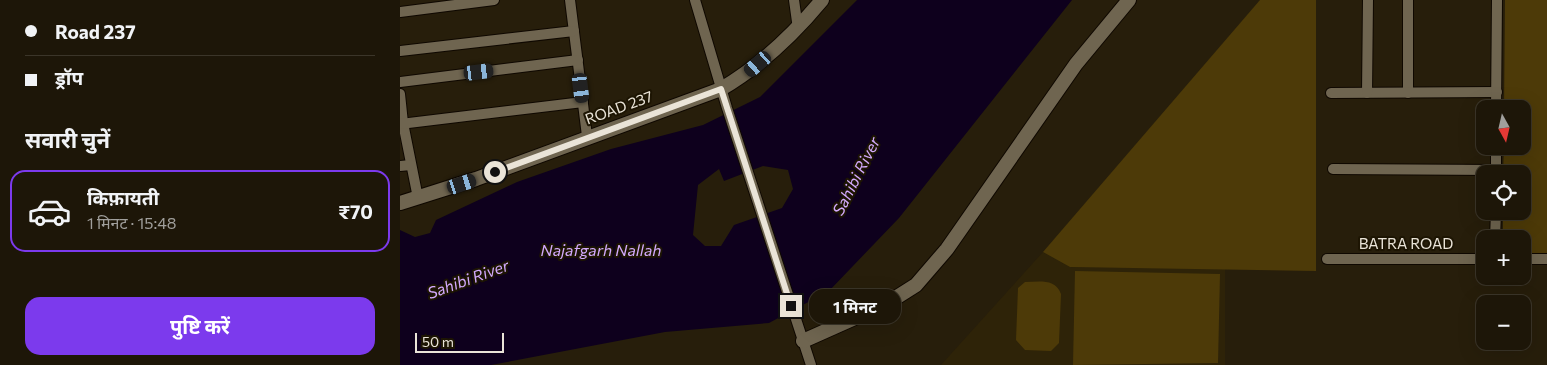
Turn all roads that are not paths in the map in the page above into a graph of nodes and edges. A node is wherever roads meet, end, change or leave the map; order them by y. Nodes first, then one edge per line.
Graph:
1 (494, 0) edge
2 (570, 0) edge
3 (695, 0) edge
4 (794, 0) edge
5 (822, 0) edge
6 (1129, 0) edge
7 (1368, 0) edge
8 (1408, 0) edge
9 (1497, 0) edge
10 (400, 12) edge
11 (798, 29) junction
12 (574, 31) junction
13 (400, 51) edge
14 (578, 60) junction
15 (400, 82) edge
16 (721, 89) junction
17 (1497, 92) junction
18 (1331, 93) dead end
19 (1367, 93) junction
20 (1408, 93) junction
21 (400, 94) edge
22 (1497, 100) edge
23 (583, 102) junction
24 (401, 123) edge
25 (588, 136) junction
26 (405, 165) edge
27 (1332, 169) dead end
28 (1476, 172) edge
29 (418, 198) junction
30 (400, 203) edge
31 (1327, 259) dead end
32 (1476, 259) edge
33 (1531, 259) edge
34 (1547, 259) edge
35 (803, 341) junction
36 (810, 365) edge

1 - 10 street
2 - 12 street
3 - 16 street
4 - 11 street
5 - 11 street, ROAD 237
6 - 35 street
7 - 19 street
8 - 20 street
9 - 17 street
11 - 16 street, ROAD 237
12 - 13 street
12 - 14 street
14 - 15 street
14 - 23 street
16 - 25 street, ROAD 237
16 - 35 street
17 - 20 street
17 - 22 street
18 - 19 street
19 - 20 street
21 - 24 street
23 - 24 street
23 - 25 street
24 - 26 street
25 - 29 street, ROAD 237
26 - 29 street
27 - 28 street
29 - 30 street, ROAD 237
31 - 32 street, BATRA ROAD
33 - 34 street
35 - 36 street

